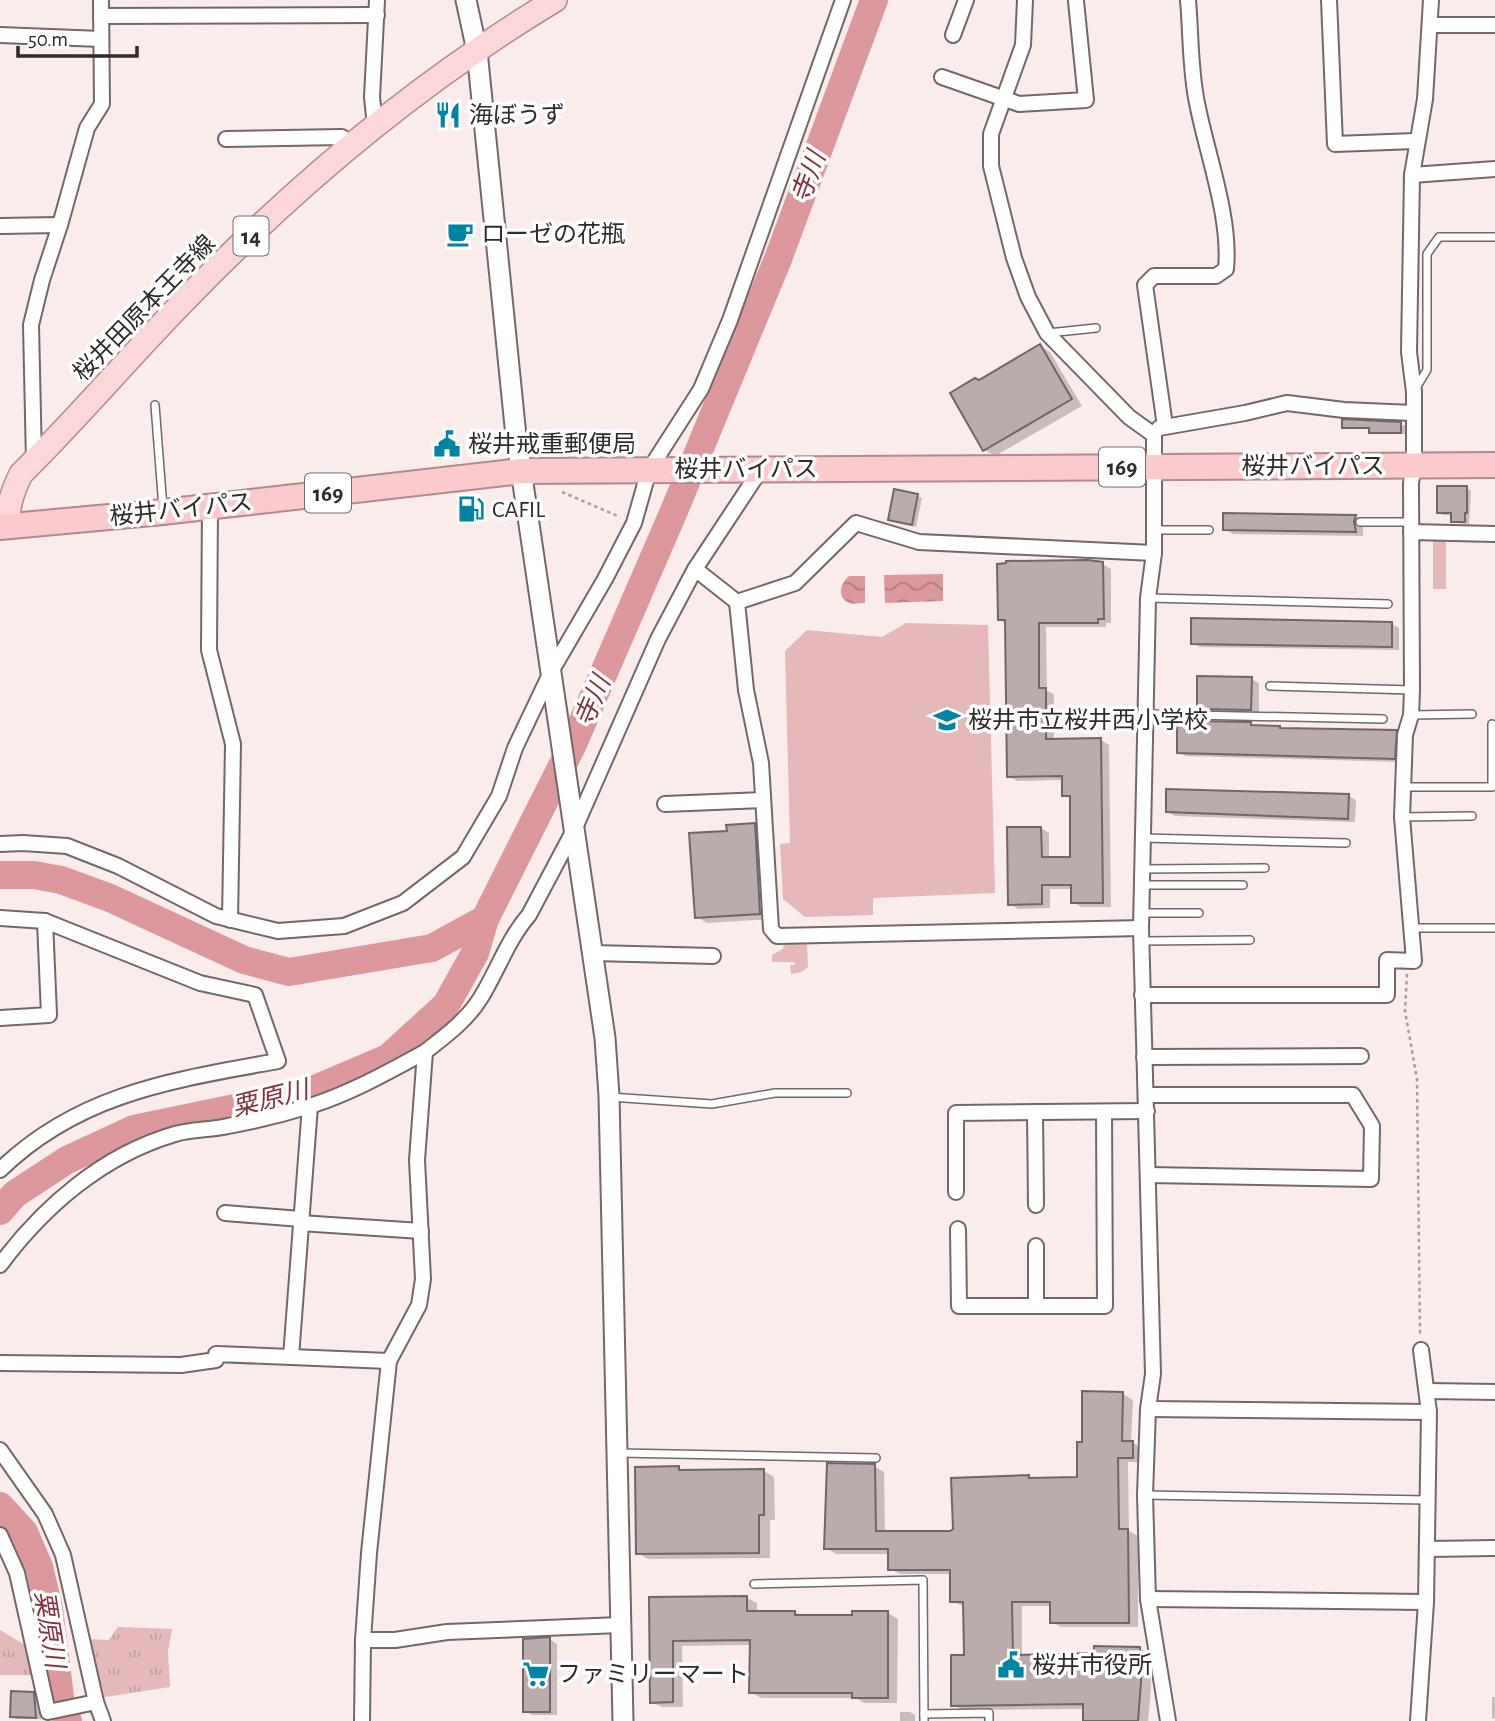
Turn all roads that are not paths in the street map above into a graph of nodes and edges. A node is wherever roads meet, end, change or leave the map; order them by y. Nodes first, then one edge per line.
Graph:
1 (101, 0) edge
2 (377, 0) edge
3 (466, 0) edge
4 (555, 0) edge
5 (843, 0) edge
6 (966, 0) edge
7 (1025, 0) edge
8 (1188, 0) edge
9 (1329, 0) edge
10 (1431, 0) edge
11 (1076, 1) edge
12 (377, 15) junction
13 (101, 16) junction
14 (1430, 25) junction
15 (1495, 25) edge
16 (0, 35) edge
17 (953, 35) dead end
18 (101, 40) junction
19 (477, 51) junction
20 (942, 77) dead end
21 (1003, 100) junction
22 (375, 127) junction
23 (226, 138) dead end
24 (1416, 141) junction
25 (352, 144) junction
26 (1495, 169) edge
27 (1412, 175) junction
28 (60, 225) junction
29 (0, 226) edge
30 (1495, 237) edge
31 (1096, 328) dead end
32 (1047, 333) junction
33 (1414, 392) junction
34 (155, 404) dead end
35 (1413, 413) junction
36 (1160, 430) junction
37 (34, 461) junction
38 (1414, 465) junction
39 (1495, 465) edge
40 (1155, 466) junction
41 (755, 469) junction
42 (653, 470) junction
43 (522, 471) junction
44 (210, 506) junction
45 (163, 512) junction
46 (1360, 522) dead end
47 (4, 527) edge
48 (1411, 527) junction
49 (1154, 530) junction
50 (1209, 530) dead end
51 (1495, 534) edge
52 (1154, 553) junction
53 (695, 569) junction
54 (1148, 598) junction
55 (737, 602) junction
56 (1388, 604) dead end
57 (552, 675) junction
58 (1270, 686) dead end
59 (1412, 690) junction
60 (1145, 714) junction
61 (1472, 714) dead end
62 (1411, 715) junction
63 (1383, 719) dead end
64 (1492, 724) dead end
65 (1403, 787) junction
66 (763, 800) junction
67 (665, 804) dead end
68 (1472, 816) dead end
69 (1402, 817) junction
70 (574, 825) junction
71 (1143, 838) junction
72 (1346, 842) dead end
73 (0, 844) edge
74 (1265, 868) dead end
75 (1142, 869) junction
76 (1142, 885) junction
77 (1243, 885) dead end
78 (1199, 913) dead end
79 (0, 918) edge
80 (230, 920) junction
81 (45, 921) junction
82 (1141, 927) junction
83 (1413, 928) junction
84 (1495, 928) edge
85 (1250, 940) dead end
86 (593, 953) junction
87 (713, 956) dead end
88 (1143, 995) junction
89 (0, 1018) edge
90 (425, 1052) junction
91 (1362, 1055) dead end
92 (1144, 1057) junction
93 (846, 1093) dead end
94 (1146, 1095) junction
95 (609, 1097) junction
96 (310, 1106) junction
97 (1147, 1111) junction
98 (1035, 1112) junction
99 (1104, 1112) junction
100 (0, 1170) edge
101 (1149, 1175) junction
102 (956, 1192) dead end
103 (1035, 1205) dead end
104 (225, 1213) dead end
105 (300, 1221) junction
106 (958, 1229) dead end
107 (421, 1231) junction
108 (1036, 1246) dead end
109 (0, 1265) edge
110 (1036, 1306) junction
111 (1421, 1350) road end
112 (291, 1357) junction
113 (389, 1361) junction
114 (0, 1363) edge
115 (1428, 1391) junction
116 (1495, 1392) edge
117 (1148, 1409) junction
118 (1429, 1412) junction
119 (0, 1450) edge
120 (619, 1453) junction
121 (876, 1458) dead end
122 (1145, 1495) junction
123 (1427, 1500) junction
124 (0, 1535) edge
125 (1495, 1548) edge
126 (1427, 1549) junction
127 (754, 1584) dead end
128 (1148, 1599) junction
129 (1426, 1602) junction
130 (621, 1625) junction
131 (363, 1640) junction
132 (94, 1702) junction
133 (924, 1718) edge
134 (103, 1721) edge
135 (362, 1721) edge
136 (623, 1721) edge
137 (989, 1721) edge
138 (1168, 1721) edge
139 (1418, 1721) edge

1 - 13 street
2 - 12 street
3 - 19 street
4 - 19 main road, 桜井田原本王寺線 / 14
5 - 42 street
6 - 17 street
7 - 21 street
8 - 36 street
9 - 24 street
10 - 14 street
11 - 21 street
12 - 13 street
12 - 22 street
13 - 18 street
14 - 15 street
14 - 24 street
16 - 18 street
18 - 28 street
19 - 22 main road, 桜井田原本王寺線 / 14
19 - 43 street
20 - 21 street
21 - 32 street
22 - 25 main road, 桜井田原本王寺線 / 14
23 - 25 street
24 - 27 street
25 - 37 main road, 桜井田原本王寺線 / 14
26 - 27 street
27 - 33 street
28 - 29 street
28 - 37 street
30 - 33 lane
31 - 32 lane
32 - 36 street
33 - 35 street
34 - 45 lane
35 - 36 street
35 - 38 street
36 - 40 street
37 - 47 main road, 桜井田原本王寺線 / 14
38 - 39 highway, 桜井バイパス / 169
38 - 40 highway, 桜井バイパス / 169
38 - 48 street
40 - 41 highway, 桜井バイパス / 169
40 - 49 street
41 - 42 highway, 桜井バイパス / 169
41 - 53 street
42 - 43 highway, 桜井バイパス / 169
42 - 57 street
43 - 44 highway, 桜井バイパス / 169
43 - 57 street
44 - 45 highway, 桜井バイパス / 169
44 - 80 street
45 - 47 highway, 桜井バイパス / 169
46 - 48 lane
48 - 51 street
48 - 59 street
49 - 50 lane
49 - 52 street
52 - 54 street
52 - 55 street
53 - 55 street
53 - 70 street
54 - 56 lane
54 - 60 street
55 - 66 street
57 - 70 street
57 - 80 street
58 - 59 lane
59 - 62 street
60 - 63 lane
60 - 71 street
61 - 62 lane
62 - 65 street
64 - 65 lane
65 - 69 street
66 - 67 street
66 - 82 street
68 - 69 lane
69 - 83 street
70 - 86 street
70 - 90 street
71 - 72 lane
71 - 75 street
73 - 80 street
74 - 75 lane
75 - 76 street
76 - 77 lane
76 - 82 street
78 - 82 lane
79 - 81 street
81 - 89 street
81 - 100 street
82 - 85 lane
82 - 88 street
83 - 84 lane
83 - 88 street
86 - 87 street
86 - 95 street
88 - 92 street
90 - 96 street
90 - 107 street
91 - 92 street
92 - 94 street
93 - 95 lane
94 - 97 street
94 - 101 street
95 - 120 street
96 - 105 street
96 - 109 street
97 - 99 street
97 - 101 street
98 - 99 street
98 - 102 street
98 - 103 street
99 - 110 street
101 - 117 street
104 - 105 street
105 - 107 street
105 - 112 street
106 - 110 street
107 - 113 street
108 - 110 street
111 - 115 street
112 - 113 street
112 - 114 street
113 - 131 street
115 - 116 street
115 - 118 street
117 - 118 street
117 - 122 street
118 - 123 street
119 - 132 street
120 - 121 lane
120 - 130 street
122 - 123 lane
122 - 128 street
123 - 126 street
124 - 132 street
125 - 126 street
126 - 129 street
127 - 133 lane
128 - 129 street
128 - 138 street
129 - 139 street
130 - 131 street
130 - 136 street
131 - 135 street
132 - 134 street
133 - 137 lane

